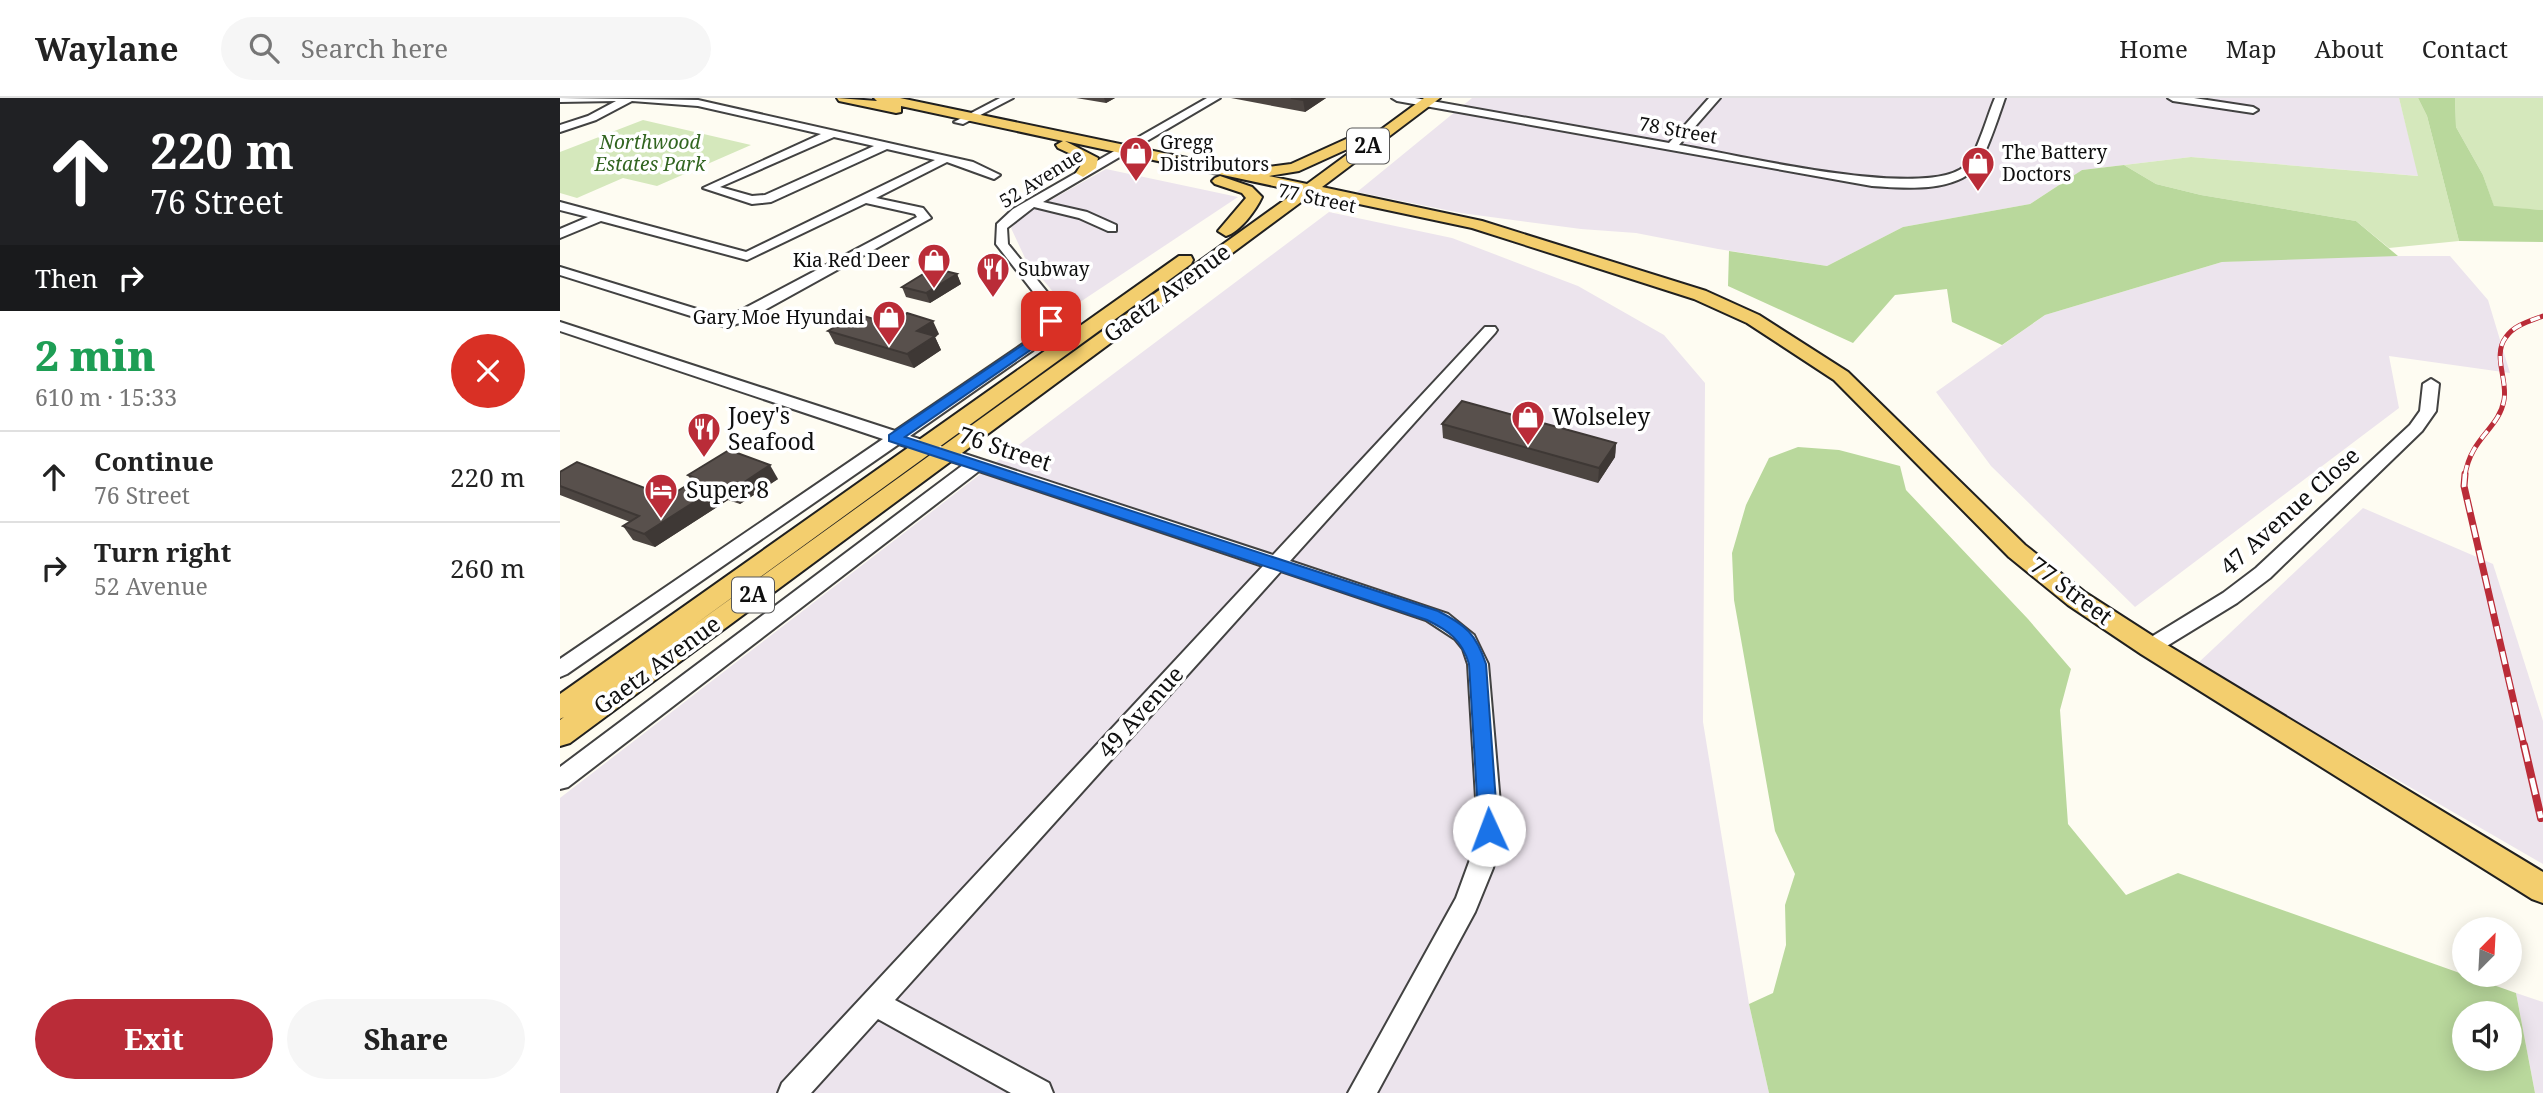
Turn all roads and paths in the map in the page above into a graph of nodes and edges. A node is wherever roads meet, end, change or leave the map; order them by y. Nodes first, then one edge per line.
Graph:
1 (622, 98) edge
2 (631, 98) edge
3 (844, 98) edge
4 (881, 98) edge
5 (991, 98) edge
6 (1008, 98) edge
7 (1215, 98) edge
8 (1397, 98) edge
9 (1714, 98) edge
10 (2000, 98) edge
11 (2173, 98) edge
12 (560, 99) edge
13 (1422, 100) edge
14 (2253, 110) dead end
15 (957, 117) junction
16 (560, 129) edge
17 (832, 133) junction
18 (1360, 138) junction
19 (1063, 144) junction
20 (886, 145) junction
21 (1671, 147) junction
22 (1121, 152) junction
23 (945, 159) junction
24 (1219, 169) junction
25 (1083, 173) junction
26 (1196, 173) junction
27 (994, 174) dead end
28 (1298, 189) junction
29 (866, 199) junction
30 (1032, 203) junction
31 (560, 206) edge
32 (1354, 206) junction
33 (600, 217) junction
34 (1112, 228) dead end
35 (560, 234) edge
36 (1233, 235) junction
37 (1185, 259) junction
38 (1625, 269) junction
39 (560, 271) edge
40 (1152, 304) junction
41 (560, 327) edge
42 (1490, 330) dead end
43 (2431, 384) dead end
44 (894, 438) junction
45 (935, 452) junction
46 (975, 465) junction
47 (1276, 564) junction
48 (2150, 647) junction
49 (560, 669) edge
50 (560, 708) edge
51 (560, 735) edge
52 (560, 780) edge
53 (2543, 888) edge
54 (875, 1003) junction
55 (792, 1093) edge
56 (1039, 1093) edge
57 (1362, 1093) edge

1 - 12 street
2 - 16 street
2 - 17 street
3 - 15 main road, 77 Street
4 - 15 main road, 77 Street
5 - 15 street
6 - 15 street
7 - 22 street, 52 Avenue
8 - 13 street
9 - 21 street
10 - 21 street, 78 Street
11 - 14 street
13 - 18 main road, 2A
13 - 21 street, 78 Street
13 - 28 main road, Gaetz Avenue / 2A
15 - 19 main road, 77 Street
15 - 22 main road, 77 Street
17 - 20 street
17 - 20 street
18 - 24 main road
18 - 28 main road
19 - 22 main road, 77 Street
19 - 25 main road
20 - 23 street
22 - 24 main road, 77 Street
22 - 25 street, 52 Avenue
22 - 26 main road, 77 Street
23 - 27 street
23 - 29 street
24 - 28 main road, 77 Street
25 - 30 street, 52 Avenue
26 - 28 main road, 77 Street
26 - 36 main road
28 - 32 main road, 77 Street
28 - 36 main road, Gaetz Avenue / 2A
28 - 38 main road, 77 Street
29 - 33 street
29 - 39 street
30 - 34 street
30 - 44 street, 52 Avenue
31 - 33 street
32 - 36 main road
32 - 38 main road, 77 Street
33 - 35 street
36 - 37 main road, Gaetz Avenue / 2A
36 - 40 main road, Gaetz Avenue / 2A
37 - 40 main road
37 - 45 main road, Gaetz Avenue / 2A
38 - 48 main road, 77 Street
40 - 45 main road, Gaetz Avenue / 2A
41 - 44 street, 76 Street
42 - 47 street, 49 Avenue
43 - 48 street, 47 Avenue Close
44 - 45 street, 76 Street
44 - 49 street
45 - 46 street, 76 Street
45 - 50 main road, Gaetz Avenue / 2A
45 - 51 main road, Gaetz Avenue / 2A
46 - 47 street, 76 Street
46 - 52 street
47 - 54 street, 49 Avenue
47 - 57 street, 76 Street
48 - 53 main road, 77 Street
54 - 55 street, 49 Avenue
54 - 56 street

